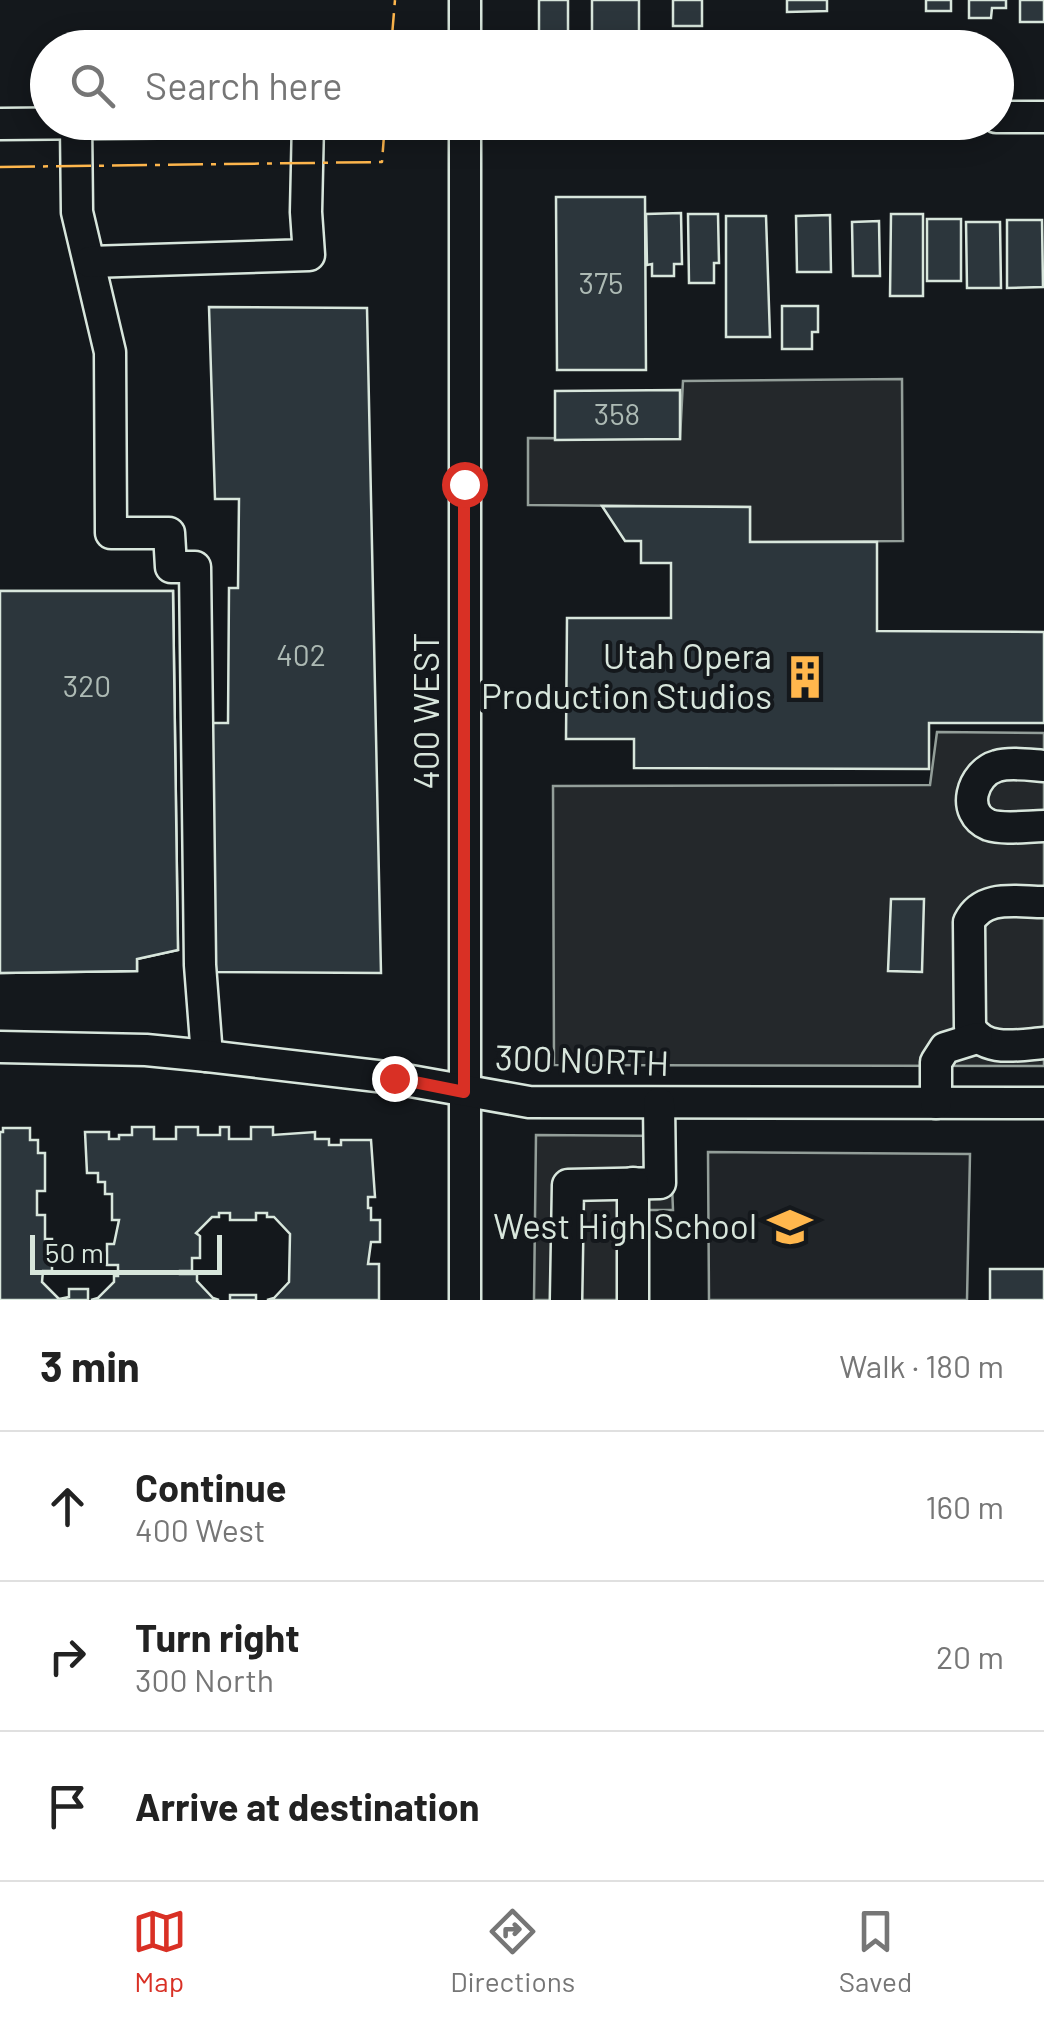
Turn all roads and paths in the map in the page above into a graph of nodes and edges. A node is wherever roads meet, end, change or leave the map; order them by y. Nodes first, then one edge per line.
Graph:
1 (464, 0) edge
2 (464, 30) edge
3 (1014, 117) edge
4 (1044, 117) edge
5 (0, 124) edge
6 (30, 124) edge
7 (76, 140) edge
8 (308, 140) edge
9 (464, 140) edge
10 (90, 262) junction
11 (1044, 766) edge
12 (1044, 826) edge
13 (1044, 902) edge
14 (976, 1038) junction
15 (1044, 1043) edge
16 (0, 1048) edge
17 (207, 1056) junction
18 (464, 1092) junction
19 (659, 1103) junction
20 (936, 1103) junction
21 (1044, 1103) edge
22 (632, 1183) junction
23 (465, 1300) edge
24 (566, 1300) edge
25 (632, 1300) edge

1 - 2 street
3 - 4 street
5 - 6 street
7 - 10 street
8 - 10 street
9 - 18 street, 400 WEST
10 - 17 street
11 - 12 street
13 - 14 street
14 - 15 street
14 - 20 street
16 - 17 street, 300 NORTH
17 - 18 street, 300 NORTH
18 - 19 street, 300 NORTH
18 - 23 street, 400 WEST
19 - 20 street, 300 NORTH
19 - 22 street
20 - 21 street, 300 NORTH
22 - 24 street
22 - 25 street

